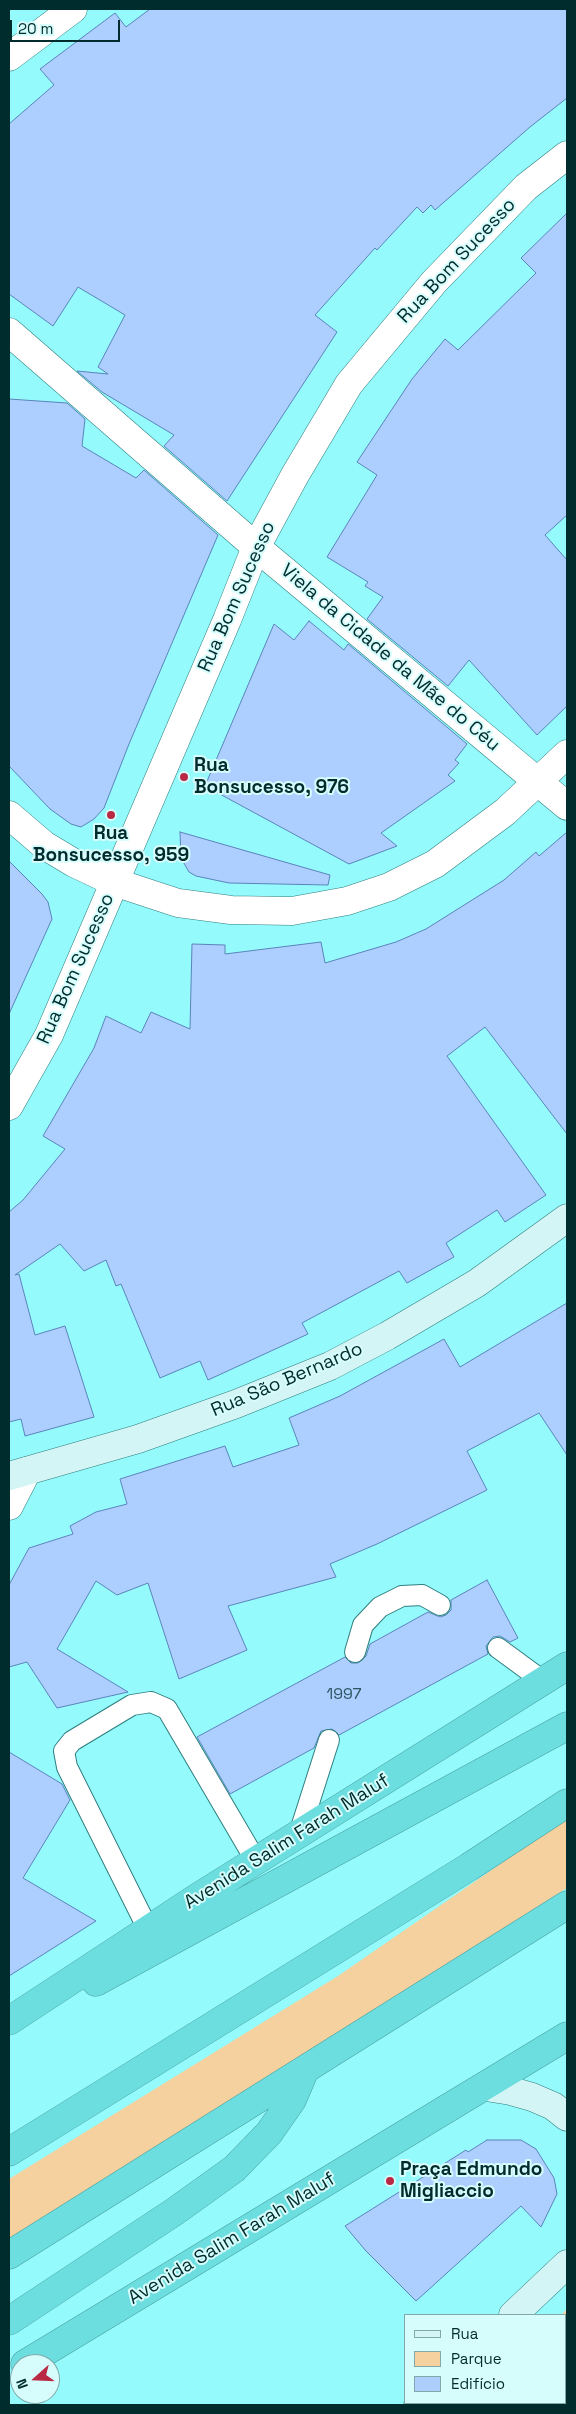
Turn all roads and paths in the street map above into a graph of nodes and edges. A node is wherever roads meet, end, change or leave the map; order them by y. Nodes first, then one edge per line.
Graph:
1 (73, 9) edge
2 (9, 57) edge
3 (567, 155) edge
4 (9, 332) edge
5 (256, 547) junction
6 (567, 754) edge
7 (538, 781) junction
8 (567, 806) edge
9 (9, 815) edge
10 (114, 882) junction
11 (9, 1106) edge
12 (567, 1218) edge
13 (18, 1474) edge
14 (9, 1506) edge
15 (440, 1605) dead end
16 (498, 1648) dead end
17 (354, 1652) dead end
18 (567, 1666) edge
19 (543, 1681) junction
20 (567, 1726) edge
21 (329, 1740) dead end
22 (567, 1803) edge
23 (299, 1834) junction
24 (256, 1861) junction
25 (567, 1905) edge
26 (148, 1929) junction
27 (9, 2021) edge
28 (9, 2029) edge
29 (567, 2036) edge
30 (304, 2072) junction
31 (486, 2087) junction
32 (563, 2110) edge
33 (9, 2152) edge
34 (9, 2255) edge
35 (567, 2264) edge
36 (514, 2314) edge
37 (9, 2321) edge
38 (42, 2354) edge

1 - 2 street
3 - 5 street, Rua Bom Sucesso
4 - 5 street, Viela da Cidade da Mãe do Céu
5 - 7 street, Viela da Cidade da Mãe do Céu
5 - 10 street, Rua Bom Sucesso
6 - 7 street
7 - 8 street, Viela da Cidade da Mãe do Céu
7 - 10 street
9 - 10 street
10 - 11 street, Rua Bom Sucesso
12 - 13 street, Rua São Bernardo
13 - 14 street
15 - 17 lane
16 - 19 lane
18 - 19 highway, Avenida Salim Farah Maluf
19 - 23 highway, Avenida Salim Farah Maluf
20 - 28 highway
21 - 23 lane
22 - 33 highway
23 - 24 highway, Avenida Salim Farah Maluf
24 - 26 highway, Avenida Salim Farah Maluf
24 - 26 lane
25 - 30 highway
26 - 27 highway, Avenida Salim Farah Maluf
29 - 31 highway, Avenida Salim Farah Maluf
30 - 34 highway
30 - 37 highway
31 - 32 street
31 - 38 highway, Avenida Salim Farah Maluf
35 - 36 street

